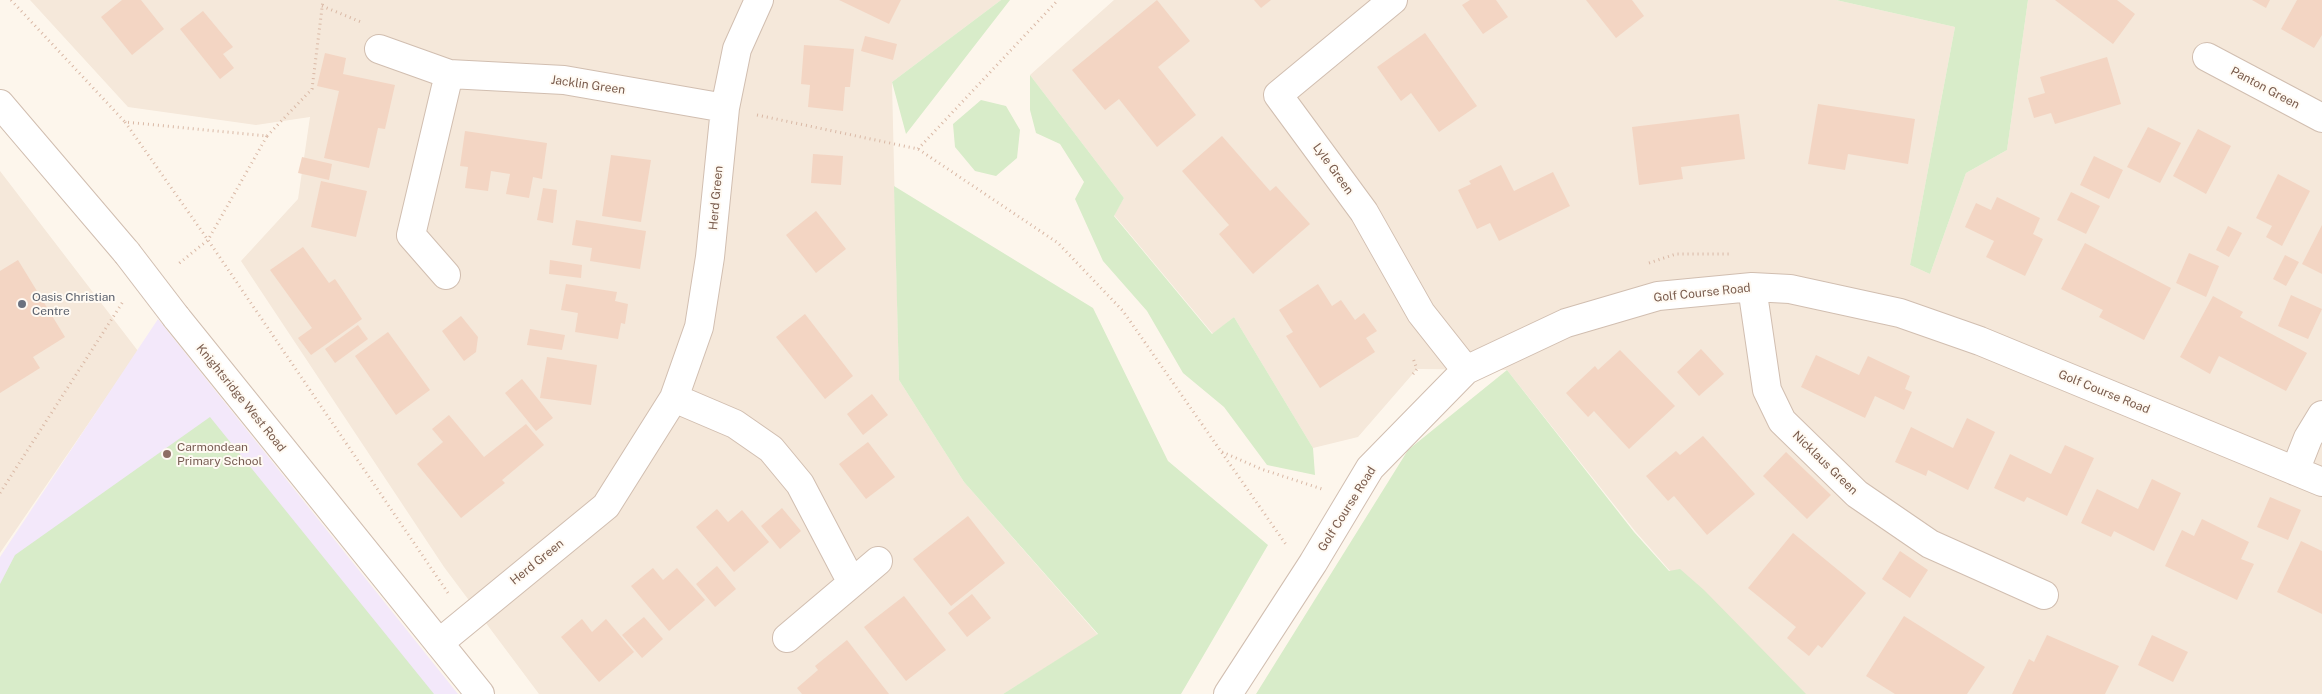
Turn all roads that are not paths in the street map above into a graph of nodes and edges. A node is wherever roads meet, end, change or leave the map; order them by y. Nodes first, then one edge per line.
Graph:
1 (759, 0) edge
2 (1393, 0) edge
3 (379, 49) road end
4 (2207, 57) dead end
5 (449, 74) junction
6 (0, 104) edge
7 (725, 108) junction
8 (2322, 118) edge
9 (446, 275) dead end
10 (1752, 287) junction
11 (1466, 370) junction
12 (674, 398) junction
13 (2322, 415) edge
14 (2295, 471) junction
15 (2322, 482) edge
16 (878, 561) dead end
17 (852, 582) junction
18 (2044, 595) dead end
19 (787, 638) dead end
20 (439, 643) junction
21 (480, 694) edge
22 (1228, 694) edge

1 - 7 street, Herd Green
2 - 11 street, Lyle Green
3 - 5 street, Jacklin Green
4 - 8 street, Panton Green
5 - 7 street, Jacklin Green
5 - 9 street
6 - 20 street, Knightsridge West Road, bridge
7 - 12 street, Herd Green
10 - 11 street, Golf Course Road
10 - 14 street, Golf Course Road
10 - 18 street, Nicklaus Green
11 - 22 street, Golf Course Road
12 - 17 street
12 - 20 street, Herd Green
13 - 14 street
14 - 15 street, Golf Course Road
16 - 17 street
17 - 19 street
20 - 21 street, Knightsridge West Road

